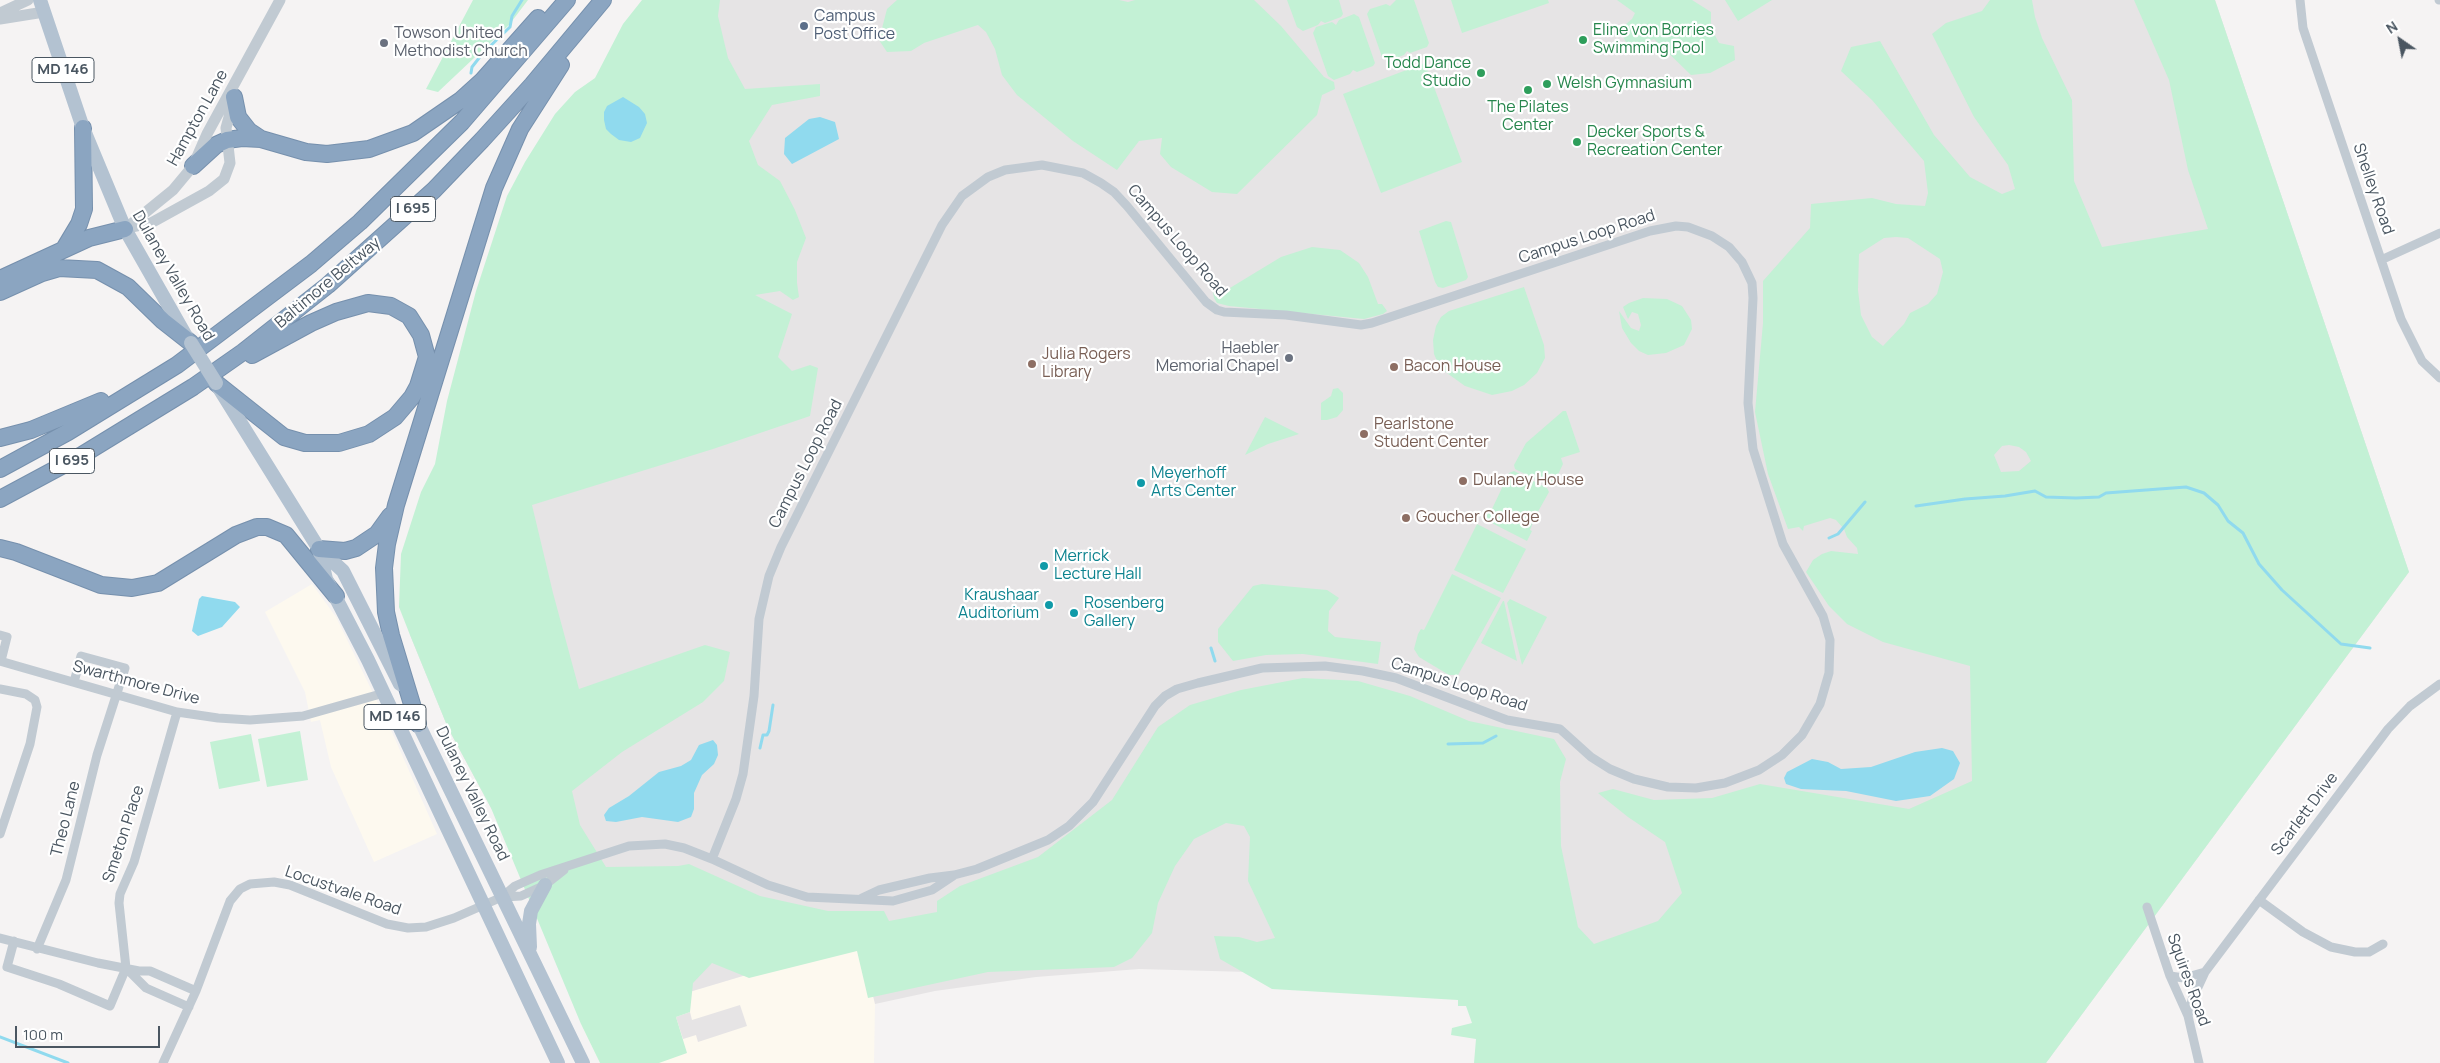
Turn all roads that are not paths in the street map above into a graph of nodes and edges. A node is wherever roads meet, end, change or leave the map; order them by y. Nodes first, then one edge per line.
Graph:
1 (28, 0) edge
2 (280, 0) edge
3 (555, 0) edge
4 (567, 0) edge
5 (603, 0) edge
6 (607, 0) edge
7 (2300, 0) edge
8 (42, 6) edge
9 (0, 13) edge
10 (0, 19) edge
11 (246, 64) junction
12 (234, 97) junction
13 (83, 128) junction
14 (261, 139) junction
15 (227, 140) junction
16 (193, 166) junction
17 (124, 229) junction
18 (2440, 233) edge
19 (64, 249) junction
20 (2381, 260) junction
21 (0, 279) edge
22 (0, 292) edge
23 (168, 318) junction
24 (190, 343) joint
25 (177, 365) junction
26 (2440, 378) edge
27 (216, 383) joint
28 (193, 387) junction
29 (240, 411) junction
30 (0, 438) edge
31 (0, 469) edge
32 (0, 499) edge
33 (396, 505) junction
34 (0, 548) edge
35 (319, 548) junction
36 (336, 596) junction
37 (0, 635) edge
38 (0, 661) edge
39 (74, 682) junction
40 (2440, 684) edge
41 (0, 689) edge
42 (384, 693) junction
43 (116, 695) junction
44 (177, 712) junction
45 (418, 724) junction
46 (0, 834) edge
47 (712, 859) junction
48 (567, 868) junction
49 (954, 875) junction
50 (546, 885) junction
51 (502, 897) junction
52 (862, 898) junction
53 (2260, 900) junction
54 (483, 906) junction
55 (2146, 907) dead end
56 (0, 938) edge
57 (14, 941) junction
58 (2383, 944) dead end
59 (38, 948) junction
60 (530, 955) junction
61 (126, 968) junction
62 (2205, 972) junction
63 (2170, 976) junction
64 (196, 991) junction
65 (189, 1007) junction
66 (2188, 1016) junction
67 (163, 1063) edge
68 (558, 1063) edge
69 (583, 1063) edge
70 (2199, 1063) edge

1 - 9 street
2 - 11 street, Hampton Lane
3 - 14 highway
4 - 25 highway, Baltimore Beltway / I 695
5 - 28 highway, Baltimore Beltway / I 695
6 - 33 highway
7 - 20 street, Shelley Road
8 - 10 street
8 - 13 main road, Dulaney Valley Road / MD 146
11 - 12 street, Hampton Lane
11 - 16 street, Hampton Lane
12 - 14 highway
12 - 15 street, Hampton Lane
13 - 17 main road, Dulaney Valley Road / MD 146
13 - 19 highway
14 - 15 highway
15 - 16 highway
15 - 17 street, Hampton Lane
16 - 17 street, Hampton Lane
17 - 19 highway
17 - 23 main road, Dulaney Valley Road / MD 146
18 - 20 street
19 - 21 highway
20 - 26 street, Shelley Road
22 - 23 highway
23 - 24 highway
24 - 27 main road, Dulaney Valley Road, bridge
25 - 30 highway
25 - 31 highway, Baltimore Beltway / I 695
27 - 29 highway
28 - 29 highway
28 - 32 highway, Baltimore Beltway / I 695
29 - 35 main road, Dulaney Valley Road / MD 146
33 - 35 highway
33 - 45 highway
34 - 36 highway
35 - 36 main road, Dulaney Valley Road / MD 146
35 - 45 main road, Dulaney Valley Road / MD 146
36 - 42 main road, Dulaney Valley Road / MD 146
37 - 38 street
38 - 39 street, Swarthmore Drive
39 - 43 street, Swarthmore Drive
39 - 43 street, Theo Lane
40 - 53 street, Scarlett Drive
41 - 46 street
42 - 44 street, Swarthmore Drive
42 - 54 main road, Dulaney Valley Road / MD 146
43 - 44 street, Swarthmore Drive
43 - 59 street, Theo Lane
44 - 61 street, Smeton Place
45 - 51 main road, Dulaney Valley Road / MD 146
47 - 48 street, Campus Loop Road
47 - 49 street, Campus Loop Road
47 - 52 street, Campus Loop Road
48 - 50 street, Campus Loop Road
48 - 51 street, Campus Loop Road
49 - 52 street, Campus Loop Road
49 - 52 street, Campus Loop Road
50 - 51 street, Campus Loop Road
50 - 60 main road
51 - 54 street, Locustvale Road
51 - 60 main road, Dulaney Valley Road / MD 146
53 - 58 street
53 - 62 street, Scarlett Drive
54 - 64 street, Locustvale Road
54 - 68 main road, Dulaney Valley Road / MD 146
55 - 63 street, Squires Road
56 - 57 street
57 - 59 street
57 - 61 street
59 - 61 street
60 - 69 main road, Dulaney Valley Road / MD 146
61 - 64 street
61 - 65 street
62 - 63 street
62 - 66 street, Scarlett Drive
63 - 66 street, Squires Road
64 - 65 street, Locustvale Road
65 - 67 street, Locustvale Road
66 - 70 street, Squires Road

